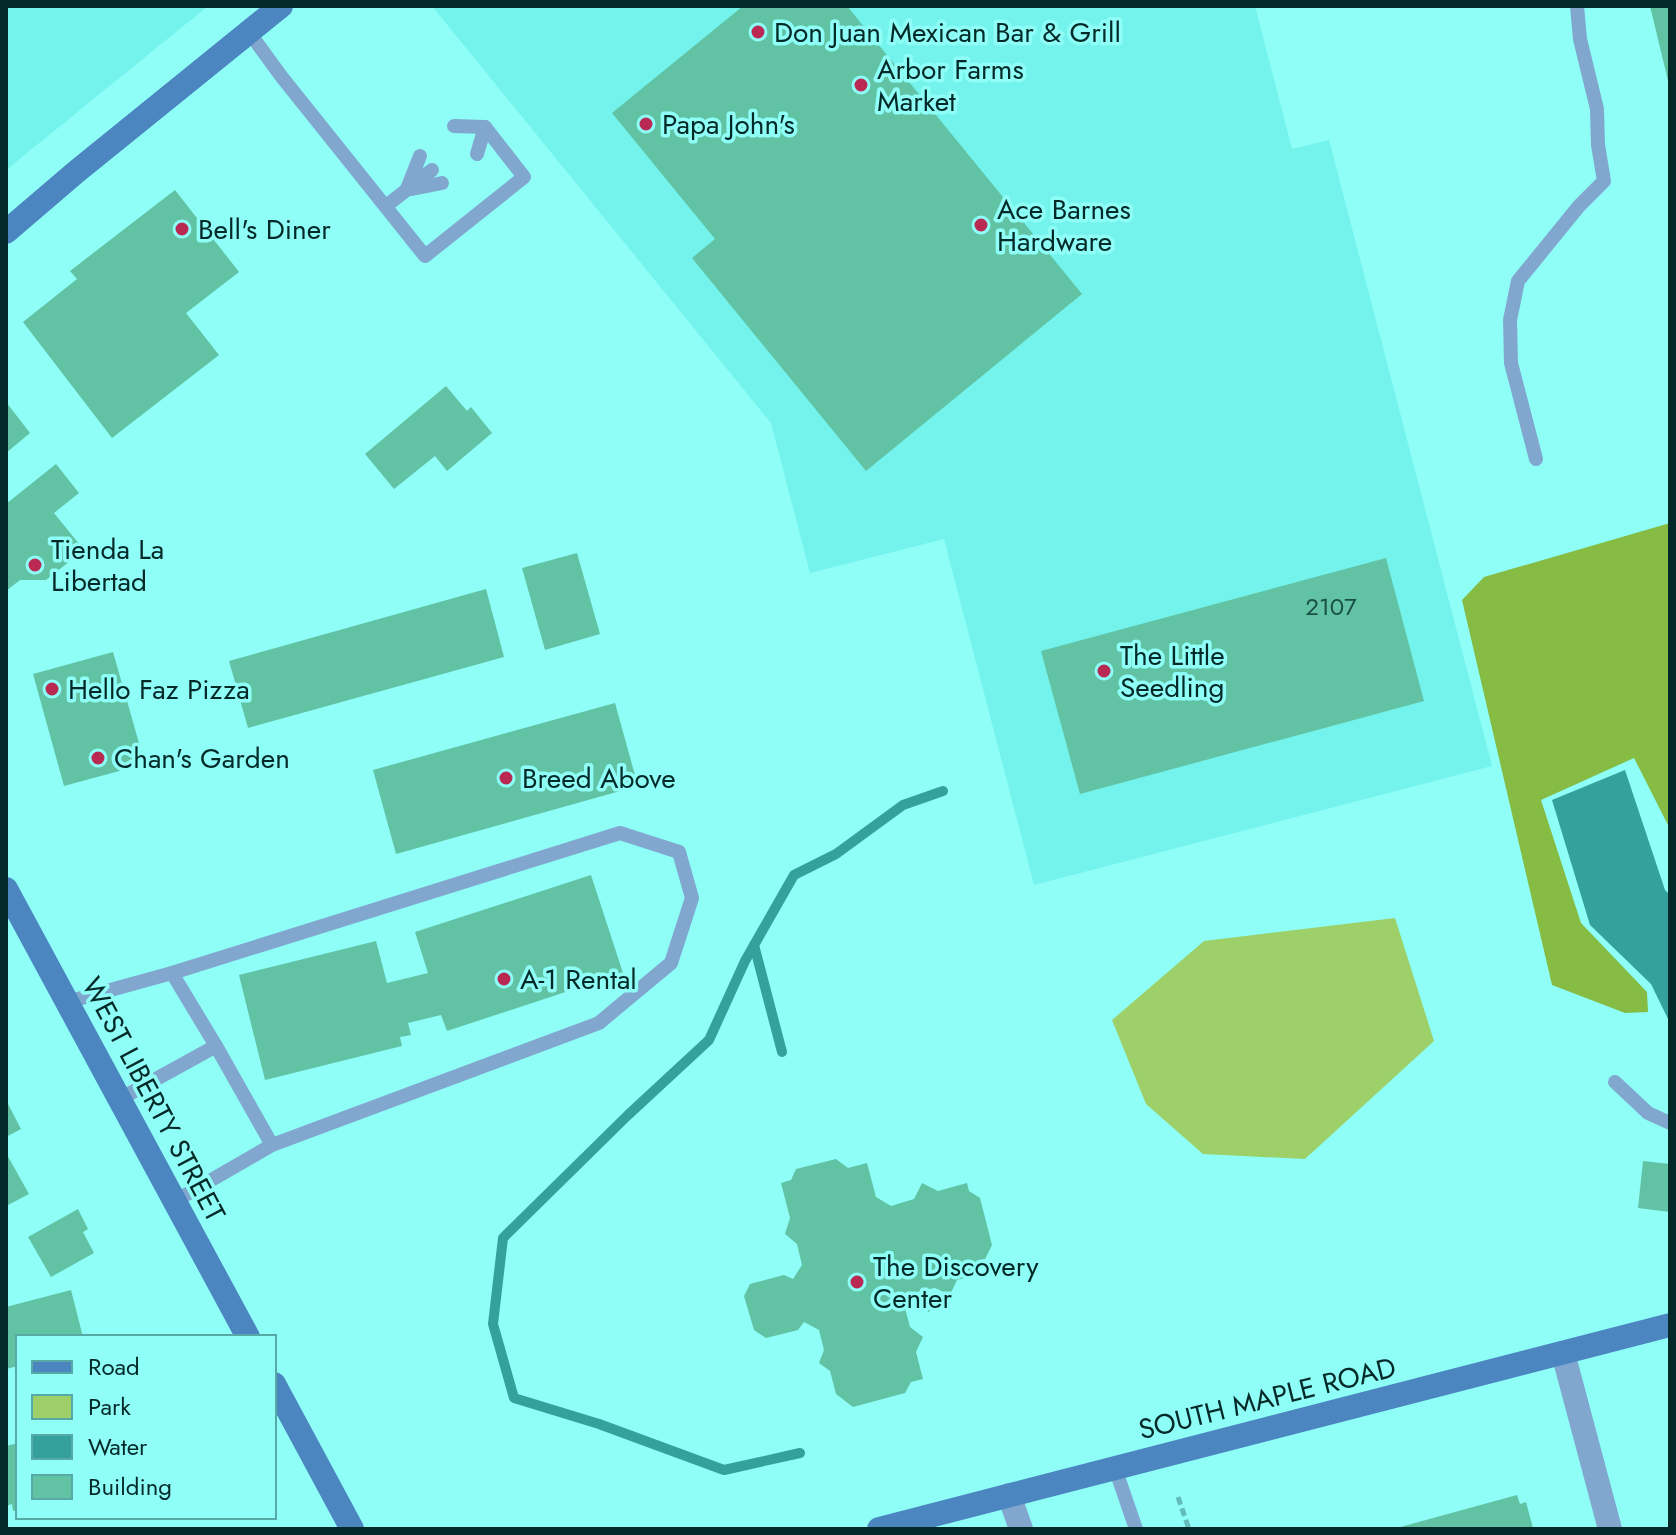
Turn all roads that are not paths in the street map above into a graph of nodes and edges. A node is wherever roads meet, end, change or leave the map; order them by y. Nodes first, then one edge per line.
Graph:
1 (281, 6) edge
2 (1577, 6) edge
3 (249, 32) junction
4 (454, 126) dead end
5 (485, 127) junction
6 (466, 142) dead end
7 (477, 154) dead end
8 (420, 156) dead end
9 (432, 170) dead end
10 (442, 183) dead end
11 (407, 189) junction
12 (386, 206) junction
13 (6, 232) edge
14 (1536, 459) dead end
15 (6, 889) edge
16 (172, 973) junction
17 (67, 1002) junction
18 (216, 1046) junction
19 (1615, 1082) dead end
20 (120, 1099) junction
21 (1670, 1123) edge
22 (272, 1145) junction
23 (175, 1201) junction
24 (1670, 1325) edge
25 (247, 1335) edge
26 (1563, 1353) junction
27 (276, 1388) edge
28 (1115, 1468) junction
29 (1009, 1495) junction
30 (352, 1529) edge
31 (879, 1529) edge
32 (1021, 1529) edge
33 (1136, 1529) edge
34 (1610, 1529) edge

1 - 3 main road
2 - 14 lane
3 - 12 lane
3 - 13 main road
4 - 5 lane
5 - 6 lane
5 - 7 lane
5 - 12 lane
8 - 11 lane
9 - 11 lane
10 - 11 lane
11 - 12 lane
15 - 17 main road, WEST LIBERTY STREET
16 - 17 lane
16 - 18 lane
16 - 22 lane
17 - 20 main road, WEST LIBERTY STREET
18 - 20 lane
18 - 22 lane
19 - 21 lane
20 - 23 main road, WEST LIBERTY STREET
22 - 23 lane
23 - 25 main road, WEST LIBERTY STREET
24 - 26 main road, SOUTH MAPLE ROAD
26 - 28 main road, SOUTH MAPLE ROAD
26 - 34 street
27 - 30 main road
28 - 29 main road, SOUTH MAPLE ROAD
28 - 33 lane
29 - 31 main road, SOUTH MAPLE ROAD
29 - 32 street

